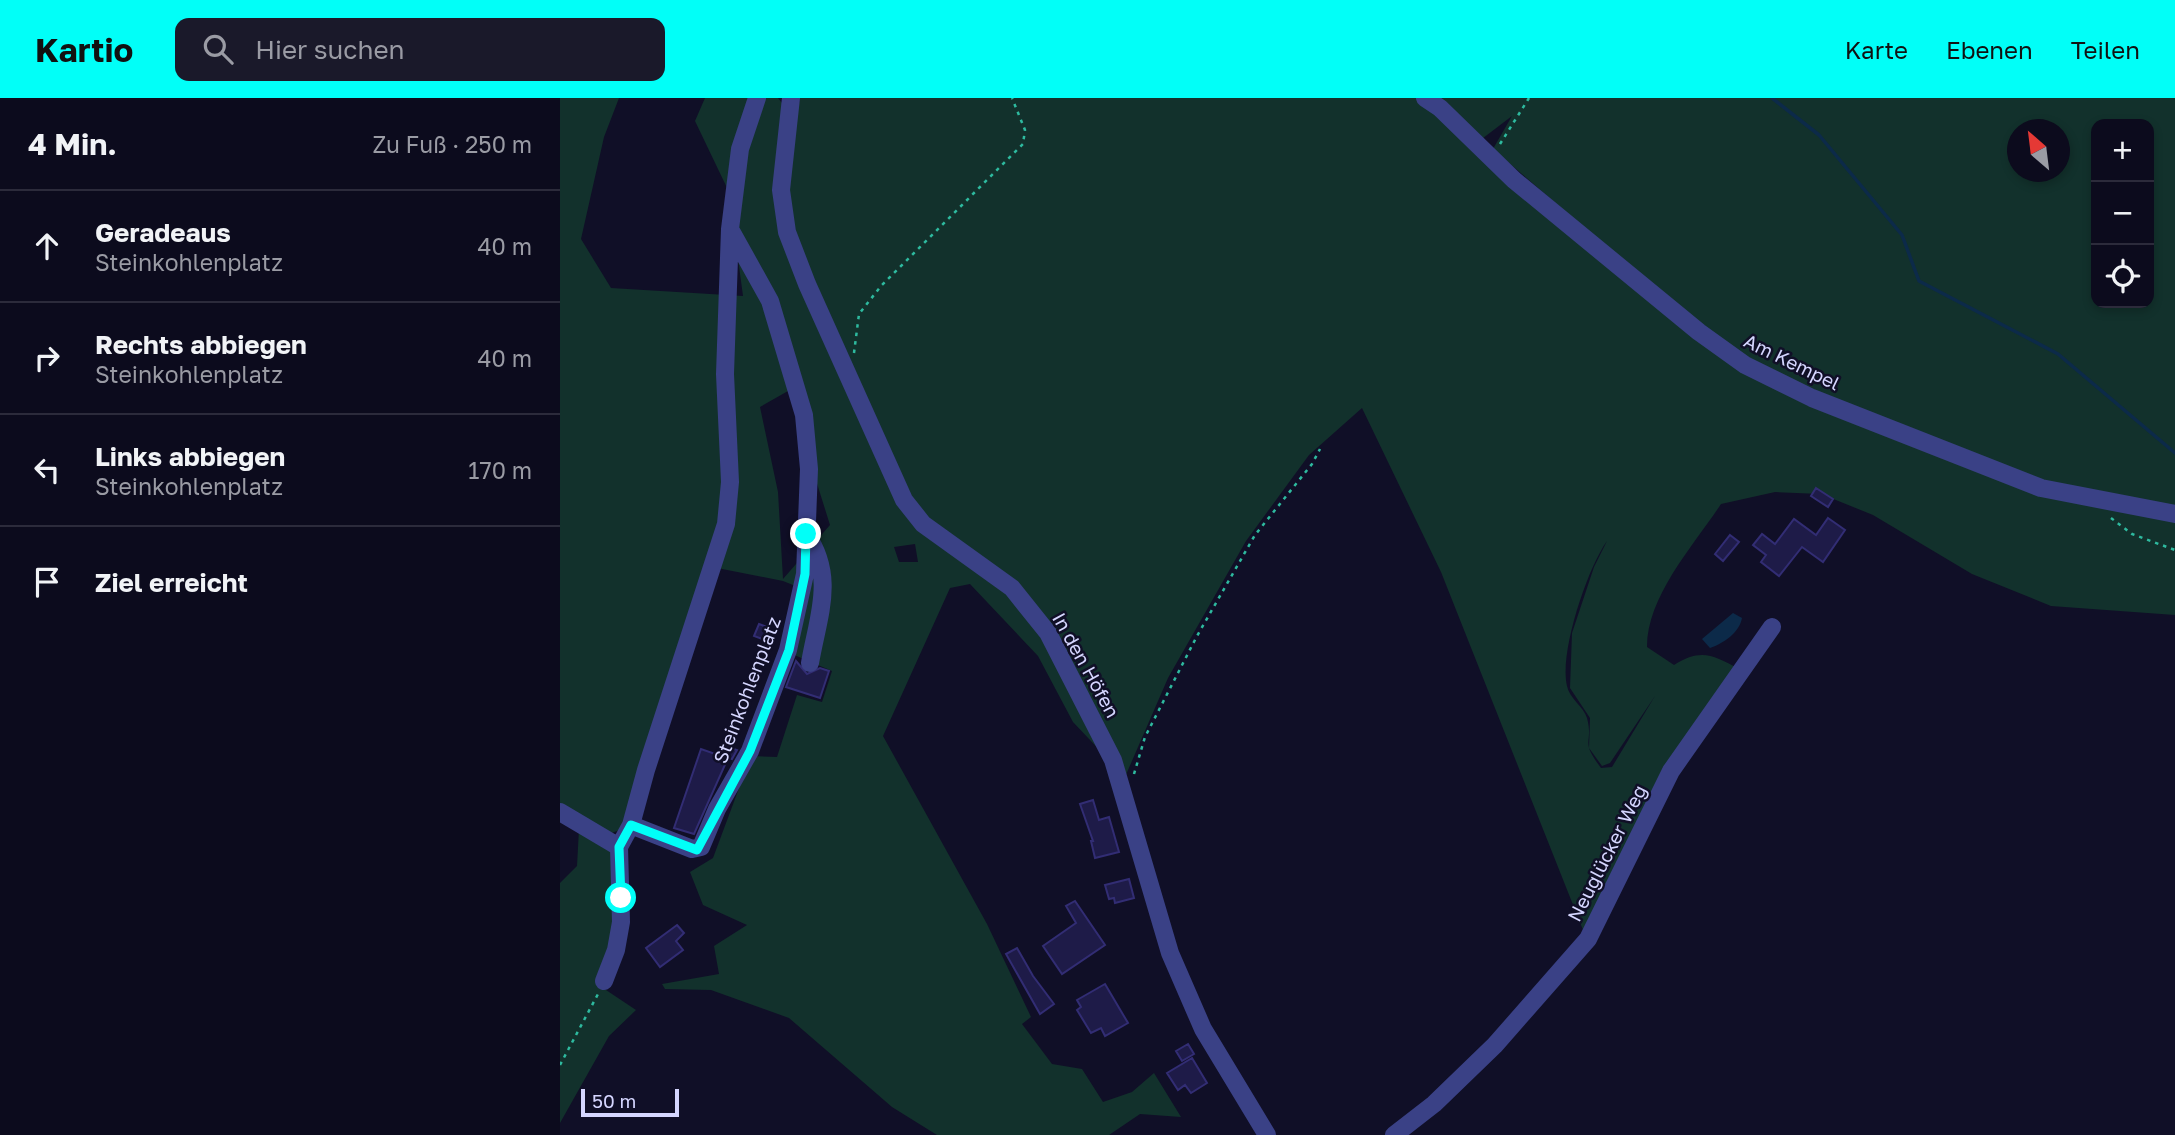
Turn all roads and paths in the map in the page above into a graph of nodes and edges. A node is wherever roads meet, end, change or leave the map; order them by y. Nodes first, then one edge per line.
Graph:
1 (757, 98) edge
2 (791, 98) edge
3 (1012, 98) edge
4 (1425, 98) edge
5 (1529, 98) edge
6 (1492, 159) junction
7 (730, 229) junction
8 (854, 354) dead end
9 (1320, 449) dead end
10 (2103, 512) dead end
11 (2175, 514) edge
12 (806, 534) junction
13 (2175, 550) edge
14 (1772, 627) dead end
15 (810, 663) dead end
16 (1133, 786) dead end
17 (560, 812) edge
18 (631, 825) junction
19 (619, 847) junction
20 (604, 981) joint
21 (560, 1065) edge
22 (1267, 1135) edge
23 (1394, 1135) edge

1 - 7 street
2 - 22 street, In den Höfen
3 - 8 path
4 - 6 street, Am Kempel
5 - 6 path
6 - 11 street, Am Kempel
7 - 12 street, Steinkohlenplatz
7 - 18 street
9 - 16 path
10 - 13 path
12 - 15 street
12 - 18 street, Steinkohlenplatz
14 - 23 street, Neuglücker Weg
17 - 19 street
18 - 19 street
19 - 20 street
20 - 21 path

